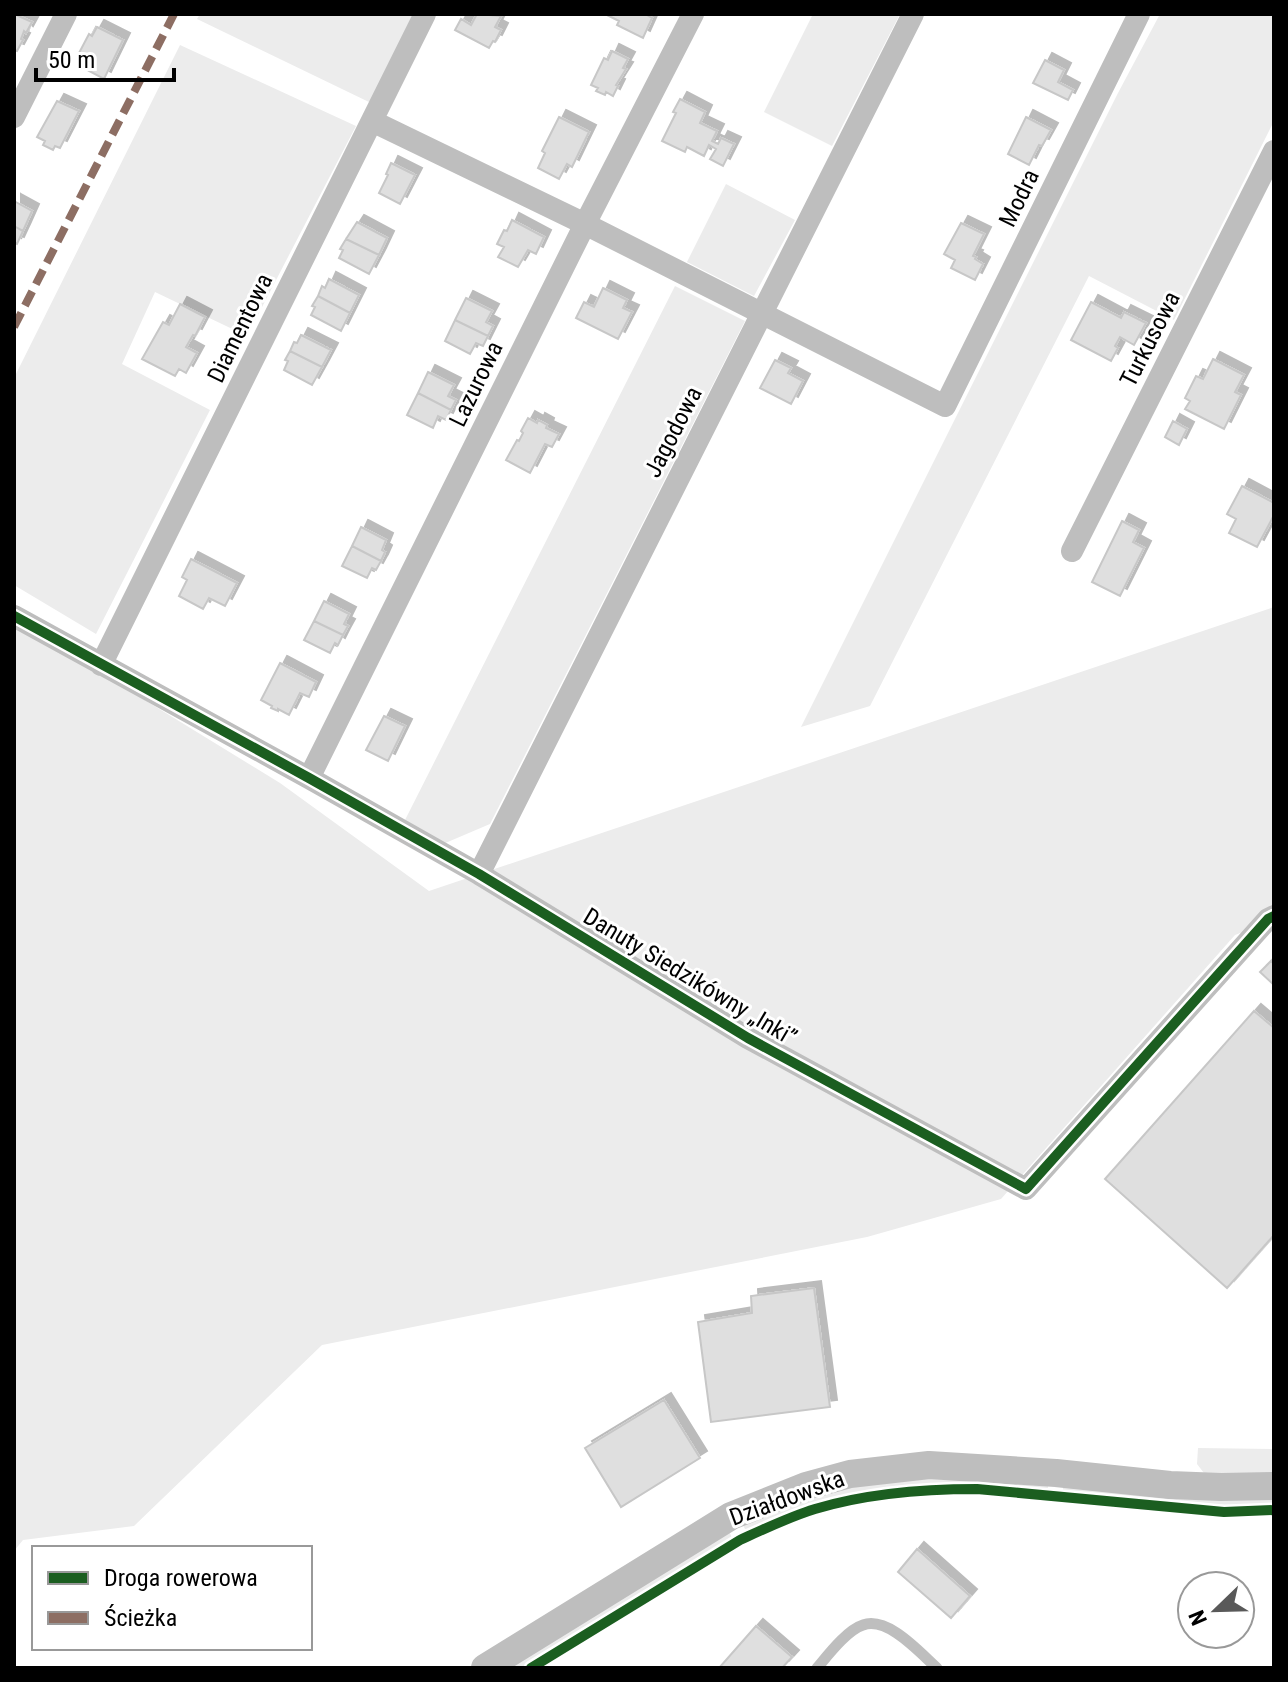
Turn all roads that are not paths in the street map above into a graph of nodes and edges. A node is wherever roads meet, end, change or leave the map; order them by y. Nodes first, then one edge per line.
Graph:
1 (66, 14) edge
2 (425, 14) edge
3 (693, 14) edge
4 (913, 14) edge
5 (1139, 14) edge
6 (14, 117) edge
7 (372, 121) junction
8 (1274, 151) edge
9 (585, 224) junction
10 (762, 314) junction
11 (1072, 551) dead end
12 (14, 616) edge
13 (101, 665) junction
14 (309, 778) junction
15 (479, 874) junction
16 (1274, 916) edge
17 (1274, 1486) edge
18 (485, 1668) edge
19 (817, 1668) edge
20 (937, 1668) edge

1 - 6 street
2 - 7 street, Diamentowa
3 - 9 street, Lazurowa
4 - 10 street, Jagodowa
5 - 10 street, Modra
7 - 9 street
7 - 13 street, Diamentowa
8 - 11 street, Turkusowa
9 - 10 street
9 - 14 street, Lazurowa
10 - 15 street, Jagodowa
12 - 13 street, Danuty Siedzikówny „Inki”
13 - 14 street, Danuty Siedzikówny „Inki”
14 - 15 street, Danuty Siedzikówny „Inki”
15 - 16 street, Danuty Siedzikówny „Inki”
17 - 18 street, Działdowska
19 - 20 lane

